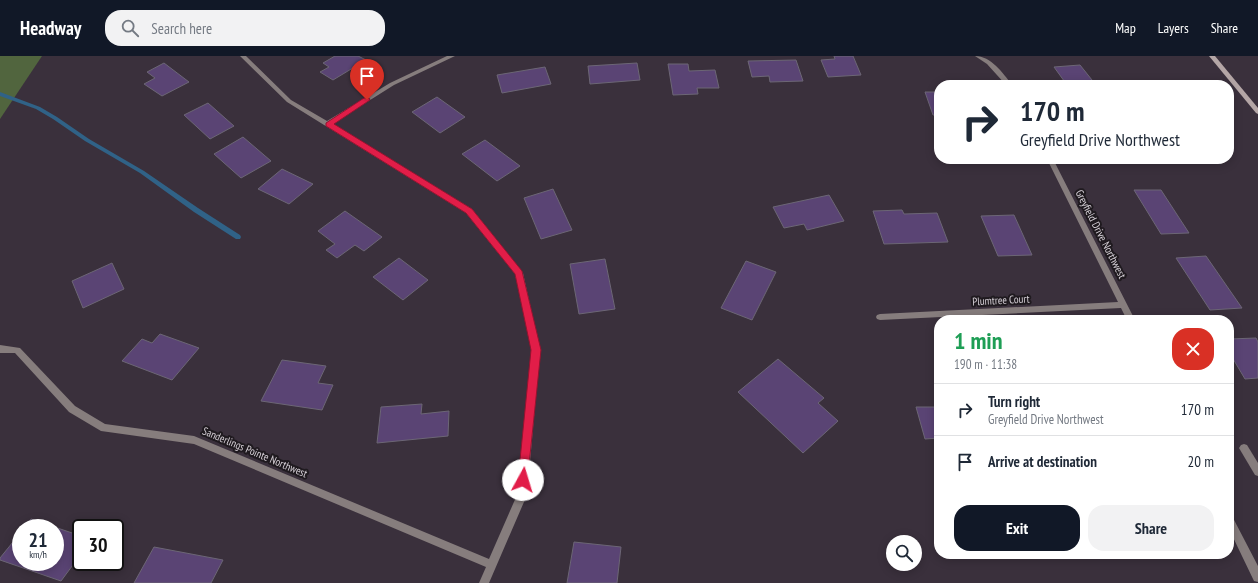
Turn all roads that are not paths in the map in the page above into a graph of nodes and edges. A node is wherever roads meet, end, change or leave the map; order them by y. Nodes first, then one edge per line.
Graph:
1 (243, 56) edge
2 (452, 56) edge
3 (978, 56) edge
4 (1212, 56) edge
5 (1004, 80) edge
6 (1232, 80) edge
7 (1234, 83) edge
8 (1258, 112) edge
9 (328, 124) junction
10 (1052, 164) edge
11 (1123, 305) junction
12 (1128, 315) edge
13 (880, 317) dead end
14 (0, 349) edge
15 (1244, 448) dead end
16 (1258, 472) edge
17 (1234, 529) edge
18 (492, 564) junction
19 (1258, 578) edge
20 (484, 583) edge

1 - 9 street
2 - 9 street
3 - 5 street
4 - 6 street
7 - 8 street
9 - 18 street
10 - 11 street, Greyfield Drive Northwest
11 - 12 street, Greyfield Drive Northwest
11 - 13 street, Plumtree Court
14 - 18 street, Sanderlings Pointe Northwest
15 - 16 street
17 - 19 street
18 - 20 street

